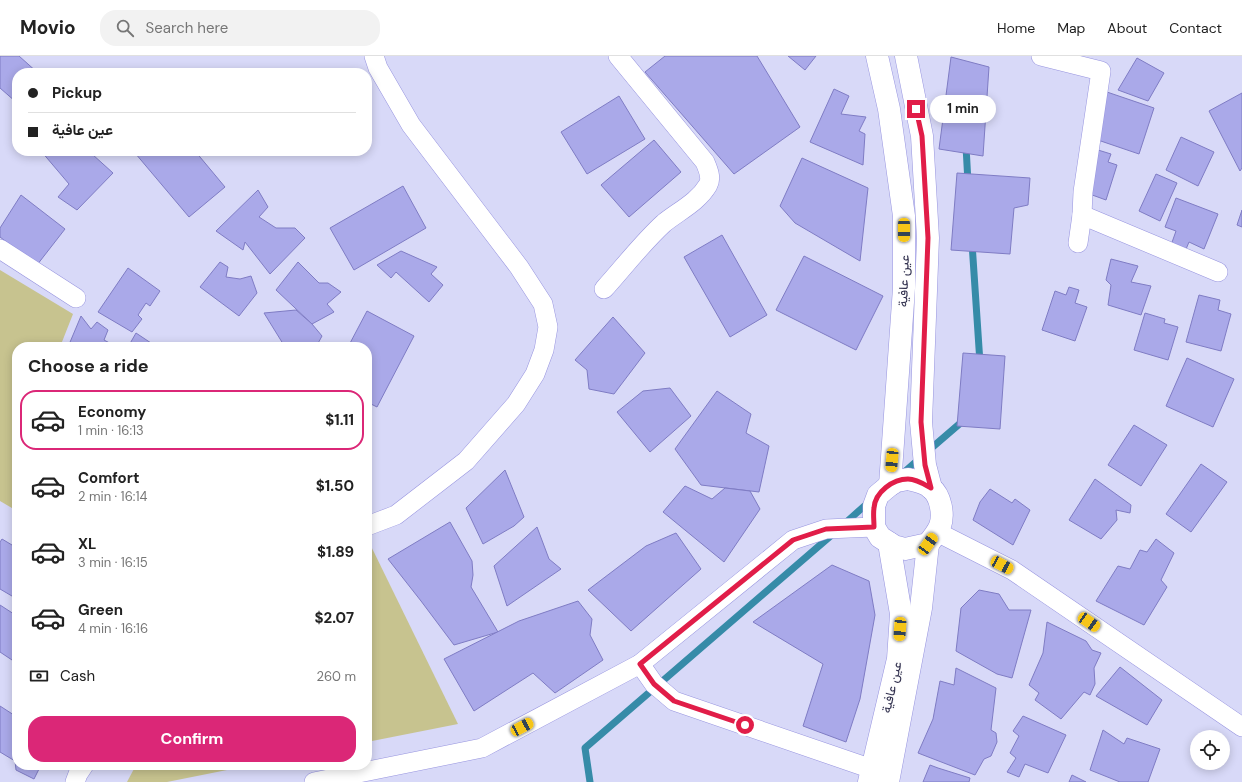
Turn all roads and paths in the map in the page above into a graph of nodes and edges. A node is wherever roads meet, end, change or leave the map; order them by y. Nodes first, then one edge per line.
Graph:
1 (374, 56) edge
2 (618, 56) edge
3 (876, 56) edge
4 (906, 56) edge
5 (1041, 56) edge
6 (1082, 215) junction
7 (1078, 243) dead end
8 (0, 249) edge
9 (1218, 272) dead end
10 (604, 289) dead end
11 (76, 298) dead end
12 (890, 485) junction
13 (931, 488) junction
14 (372, 524) edge
15 (874, 527) junction
16 (932, 538) junction
17 (889, 543) junction
18 (640, 664) junction
19 (1242, 727) edge
20 (81, 770) edge
21 (877, 778) edge
22 (76, 782) edge
23 (314, 782) edge

1 - 14 street
2 - 10 street
3 - 12 main road, عين عافية
4 - 13 main road, عين عافية
5 - 6 street
6 - 7 street
6 - 9 street
8 - 11 street
12 - 13 main road
12 - 15 main road
13 - 16 main road
15 - 17 main road
15 - 18 street
16 - 17 main road
16 - 19 street
16 - 21 main road, عين عافية
17 - 21 main road, عين عافية
18 - 21 street
18 - 23 street
20 - 22 street

